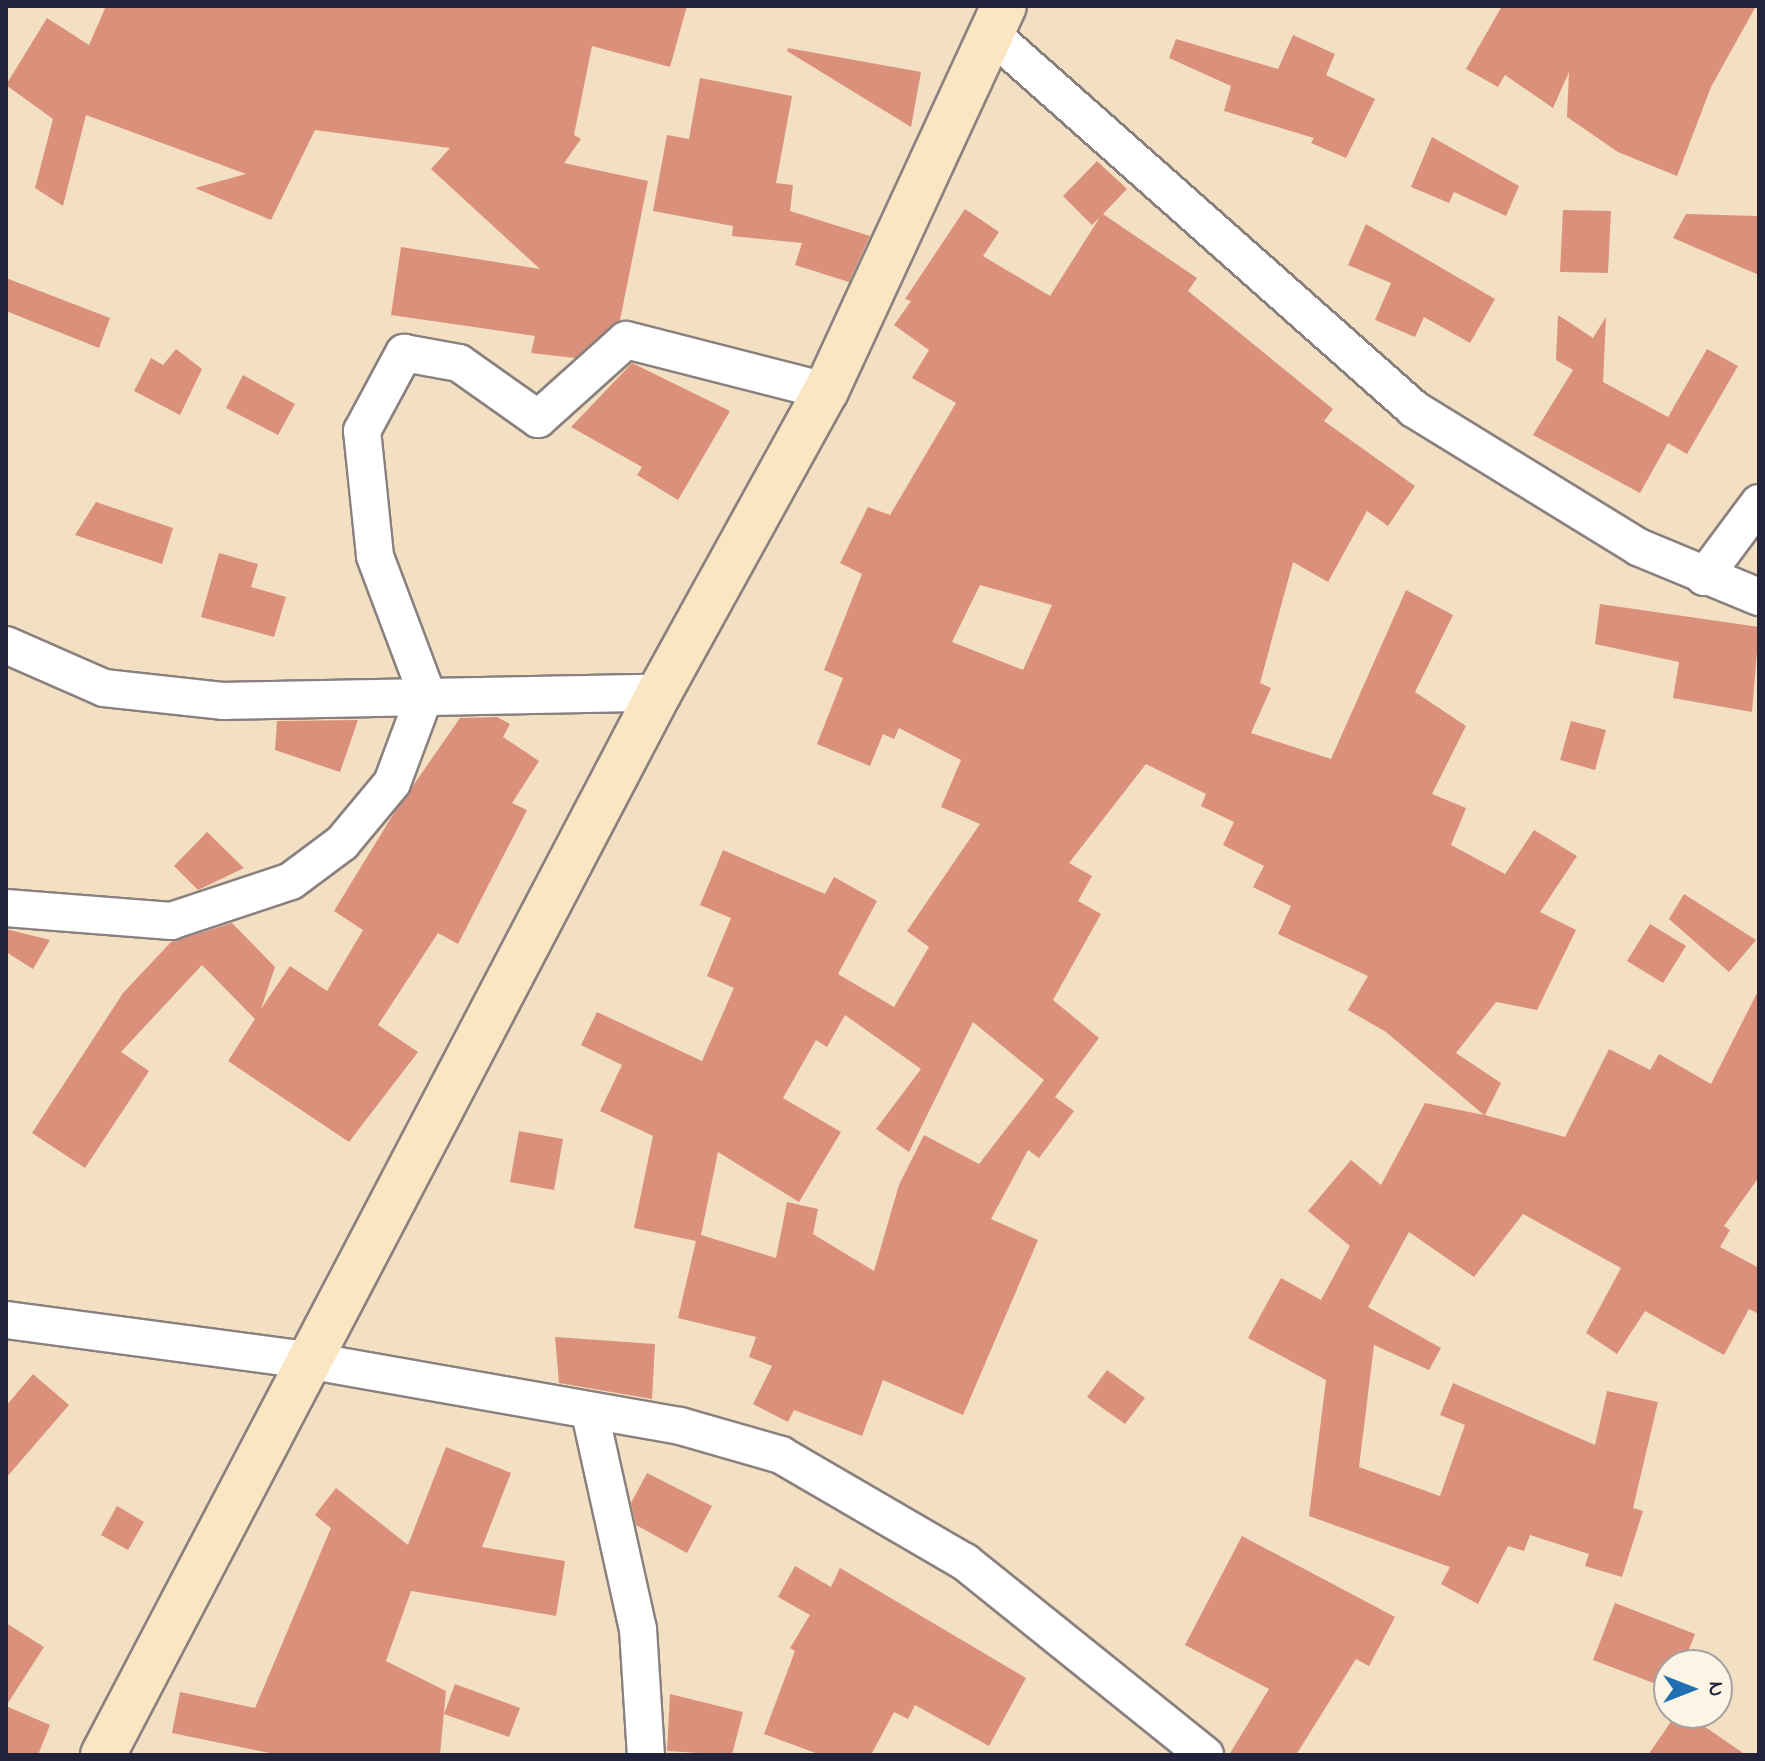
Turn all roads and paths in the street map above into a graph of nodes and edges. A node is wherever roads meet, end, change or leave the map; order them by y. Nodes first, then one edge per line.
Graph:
1 (997, 19) edge
2 (826, 391) junction
3 (1759, 503) edge
4 (1704, 577) junction
5 (1759, 597) edge
6 (6, 645) edge
7 (426, 692) junction
8 (659, 693) junction
9 (6, 908) edge
10 (6, 1320) edge
11 (306, 1360) junction
12 (590, 1413) junction
13 (103, 1755) edge
14 (646, 1755) edge
15 (1205, 1755) edge

1 - 2 street
1 - 4 street
2 - 7 street
2 - 8 street
3 - 4 street
4 - 5 street
6 - 7 street
7 - 8 street
7 - 9 street
8 - 11 street
10 - 11 street
11 - 12 street
11 - 13 street
12 - 14 street
12 - 15 street

